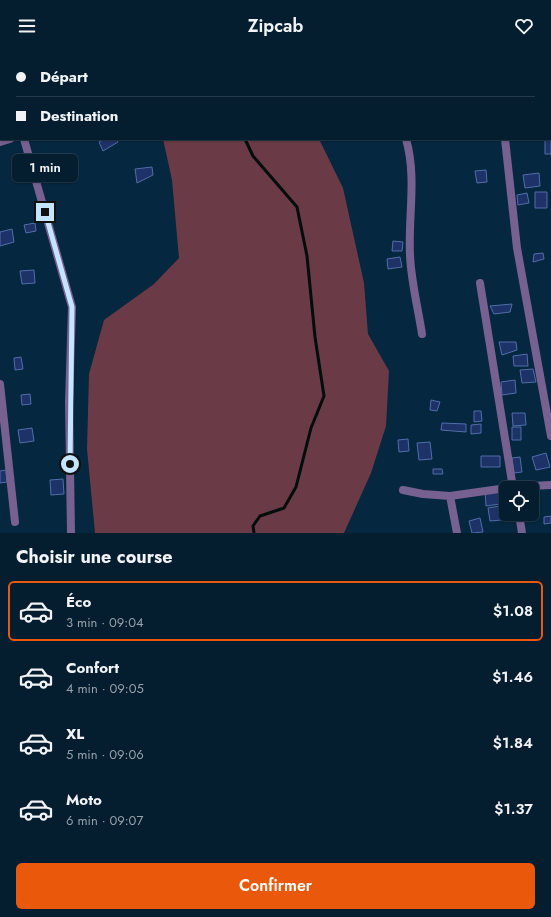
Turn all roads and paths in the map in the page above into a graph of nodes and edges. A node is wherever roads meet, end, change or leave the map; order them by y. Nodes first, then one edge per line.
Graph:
1 (24, 140) edge
2 (406, 140) edge
3 (505, 140) edge
4 (480, 283) dead end
5 (422, 334) dead end
6 (0, 384) edge
7 (551, 436) edge
8 (512, 481) edge
9 (551, 485) edge
10 (539, 486) edge
11 (499, 489) edge
12 (403, 490) dead end
13 (450, 496) junction
14 (520, 521) edge
15 (15, 522) dead end
16 (71, 533) edge
17 (457, 533) edge
18 (522, 533) edge

1 - 16 street
2 - 5 street
3 - 7 street
4 - 8 street
6 - 15 street
9 - 10 street
11 - 13 street
12 - 13 street
13 - 17 street
14 - 18 street

